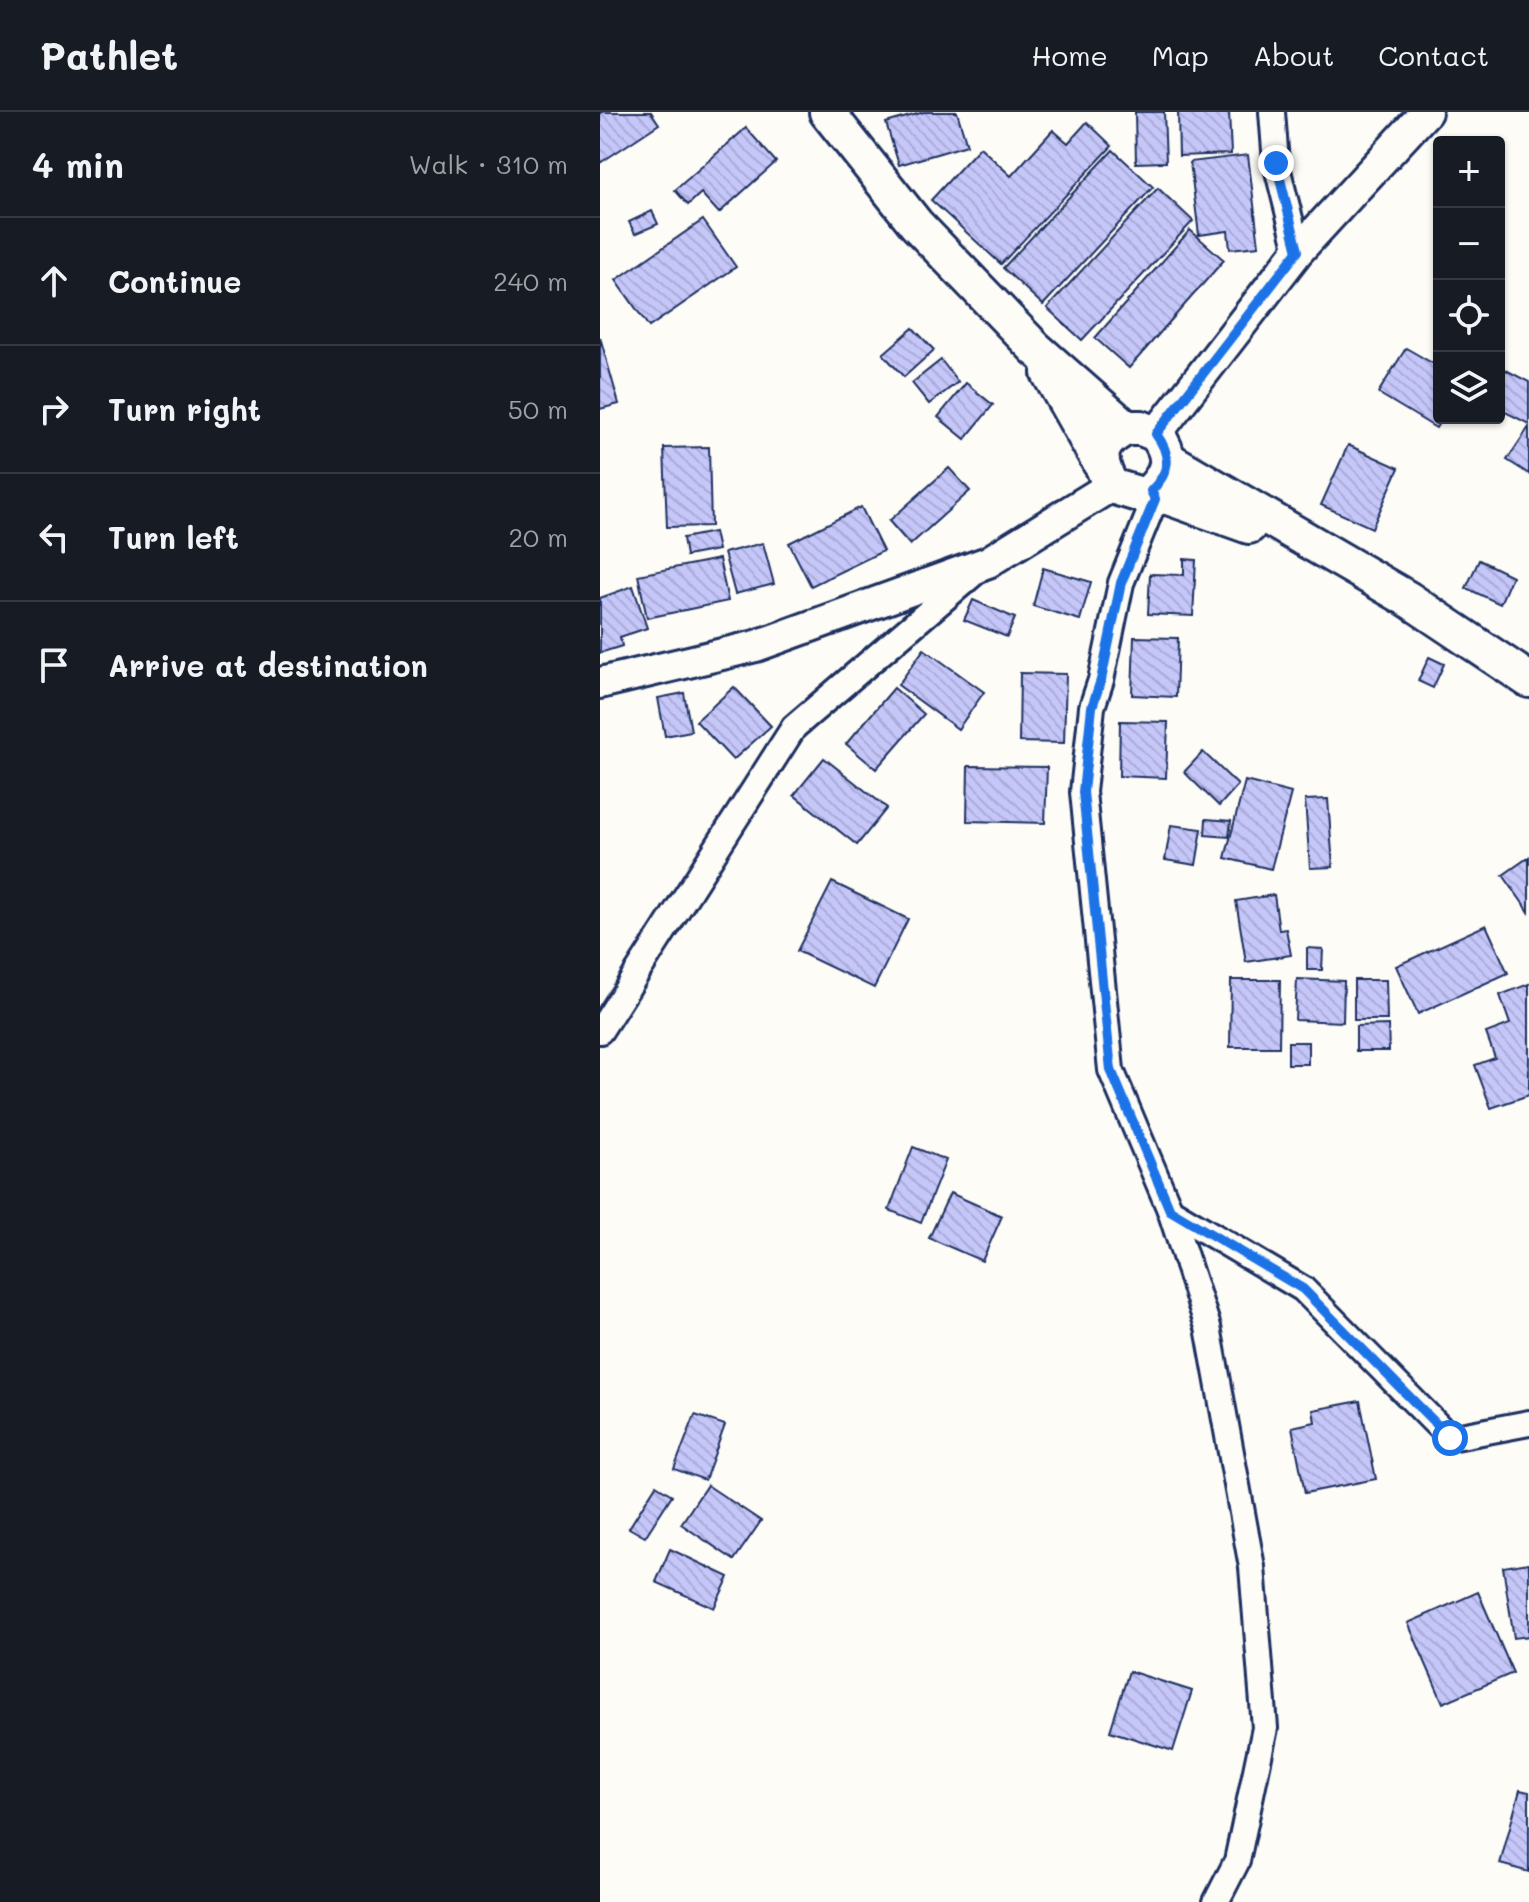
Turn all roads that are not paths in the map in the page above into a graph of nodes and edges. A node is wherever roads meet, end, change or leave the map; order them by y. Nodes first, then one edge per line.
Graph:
1 (827, 112) edge
2 (1272, 112) edge
3 (1426, 112) edge
4 (1298, 251) junction
5 (1035, 348) junction
6 (1150, 441) junction
7 (1106, 475) junction
8 (1153, 495) junction
9 (1320, 551) junction
10 (988, 562) junction
11 (1529, 680) edge
12 (600, 683) edge
13 (600, 1031) edge
14 (1170, 1210) junction
15 (1529, 1423) edge
16 (1216, 1902) edge

1 - 5 main road
2 - 4 street
3 - 4 street
4 - 6 street
5 - 6 main road
5 - 7 main road
6 - 7 main road
6 - 8 main road
6 - 9 main road
7 - 8 main road
7 - 10 street
8 - 9 main road
8 - 14 street
9 - 11 main road
10 - 12 street
10 - 13 street
14 - 15 street
14 - 16 street

